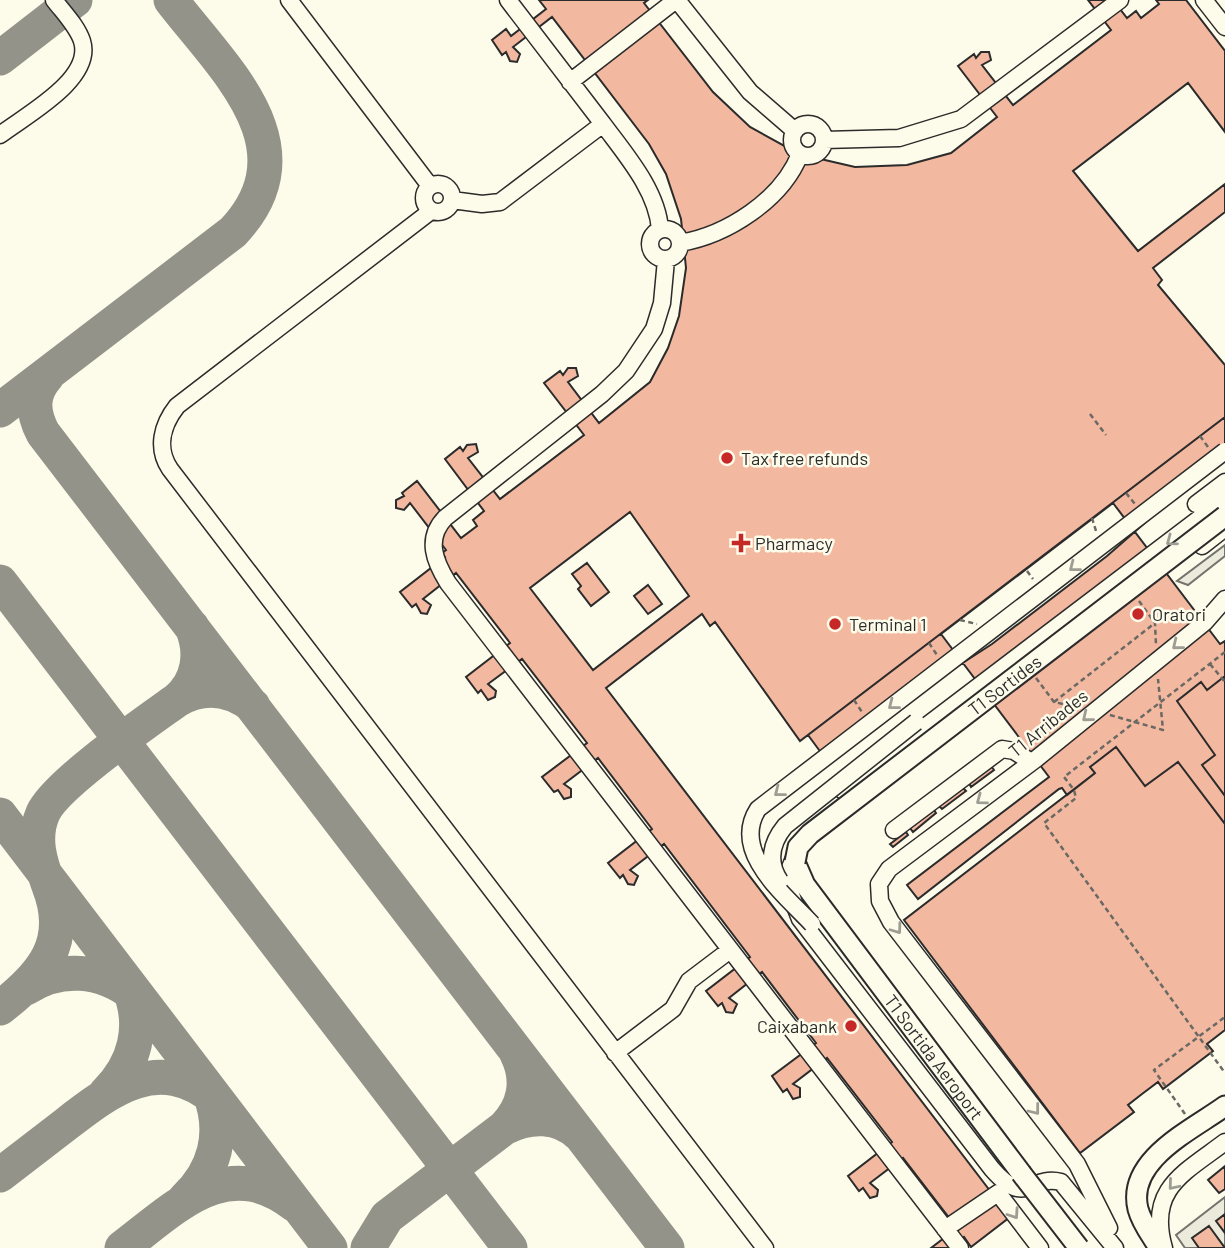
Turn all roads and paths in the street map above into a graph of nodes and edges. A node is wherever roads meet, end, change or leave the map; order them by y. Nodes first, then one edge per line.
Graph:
1 (54, 0) edge
2 (289, 0) edge
3 (508, 0) edge
4 (1120, 0) edge
5 (1204, 0) edge
6 (682, 2) edge
7 (1225, 27) edge
8 (570, 82) junction
9 (603, 124) junction
10 (795, 131) junction
11 (0, 135) edge
12 (824, 140) junction
13 (800, 154) junction
14 (430, 186) junction
15 (452, 200) junction
16 (431, 211) junction
17 (660, 229) junction
18 (680, 243) junction
19 (666, 260) junction
20 (1090, 414) dead end
21 (1106, 435) dead end
22 (1225, 451) edge
23 (1225, 482) edge
24 (1225, 499) edge
25 (1196, 504) dead end
26 (1225, 516) edge
27 (1225, 528) edge
28 (1135, 596) junction
29 (1225, 599) edge
30 (1156, 623) junction
31 (1225, 652) edge
32 (1156, 661) junction
33 (1210, 664) junction
34 (1032, 673) junction
35 (1225, 682) edge
36 (1054, 702) junction
37 (1094, 711) junction
38 (916, 722) dead end
39 (1031, 762) junction
40 (894, 830) dead end
41 (795, 862) joint
42 (774, 878) junction
43 (806, 921) junction
44 (730, 950) junction
45 (1225, 1017) edge
46 (1198, 1037) junction
47 (615, 1053) junction
48 (1225, 1073) edge
49 (1225, 1106) edge
50 (1187, 1115) dead end
51 (1225, 1142) edge
52 (1021, 1173) junction
53 (945, 1229) junction
54 (765, 1248) edge
55 (960, 1248) edge
56 (1040, 1248) edge
57 (1079, 1248) edge
58 (1115, 1248) edge
59 (1121, 1248) edge
60 (1162, 1248) edge

1 - 11 lane
2 - 14 lane
3 - 8 lane
4 - 12 lane
5 - 7 lane
6 - 8 lane
6 - 10 lane
8 - 9 lane
9 - 15 lane
9 - 17 lane
10 - 12 lane
10 - 13 lane
12 - 13 lane
13 - 18 lane
14 - 15 lane
14 - 16 lane
15 - 16 lane
16 - 47 lane
17 - 18 lane
17 - 19 lane
18 - 19 lane
19 - 44 lane
20 - 21 path
22 -> 42 lane, bridge
23 - 25 lane
24 -> 43 lane
26 - 41 main road, T1 Sortides, bridge
27 - 28 lane
28 - 30 path
28 - 34 lane
29 -> 32 lane, T1 Arribades
30 - 32 path
30 - 36 path
31 - 33 path
32 - 37 lane, T1 Arribades
32 - 37 path
33 - 35 path
33 - 46 path
34 - 36 path
34 - 43 lane
36 - 37 path
37 -> 39 lane, T1 Arribades
38 - 42 lane, bridge
39 - 40 lane
39 -> 59 lane, T1 Arribades
41 - 52 main road, T1 Sortida Aeroport
42 - 43 lane, bridge
43 - 52 lane
43 - 58 lane
44 - 47 lane
44 - 53 lane
45 - 46 path
46 - 48 path
46 - 50 path
47 - 54 lane
49 - 60 main road
51 -> 60 lane
52 - 57 main road, T1 Sortida Aeroport, bridge
53 - 55 lane
53 -> 56 lane

